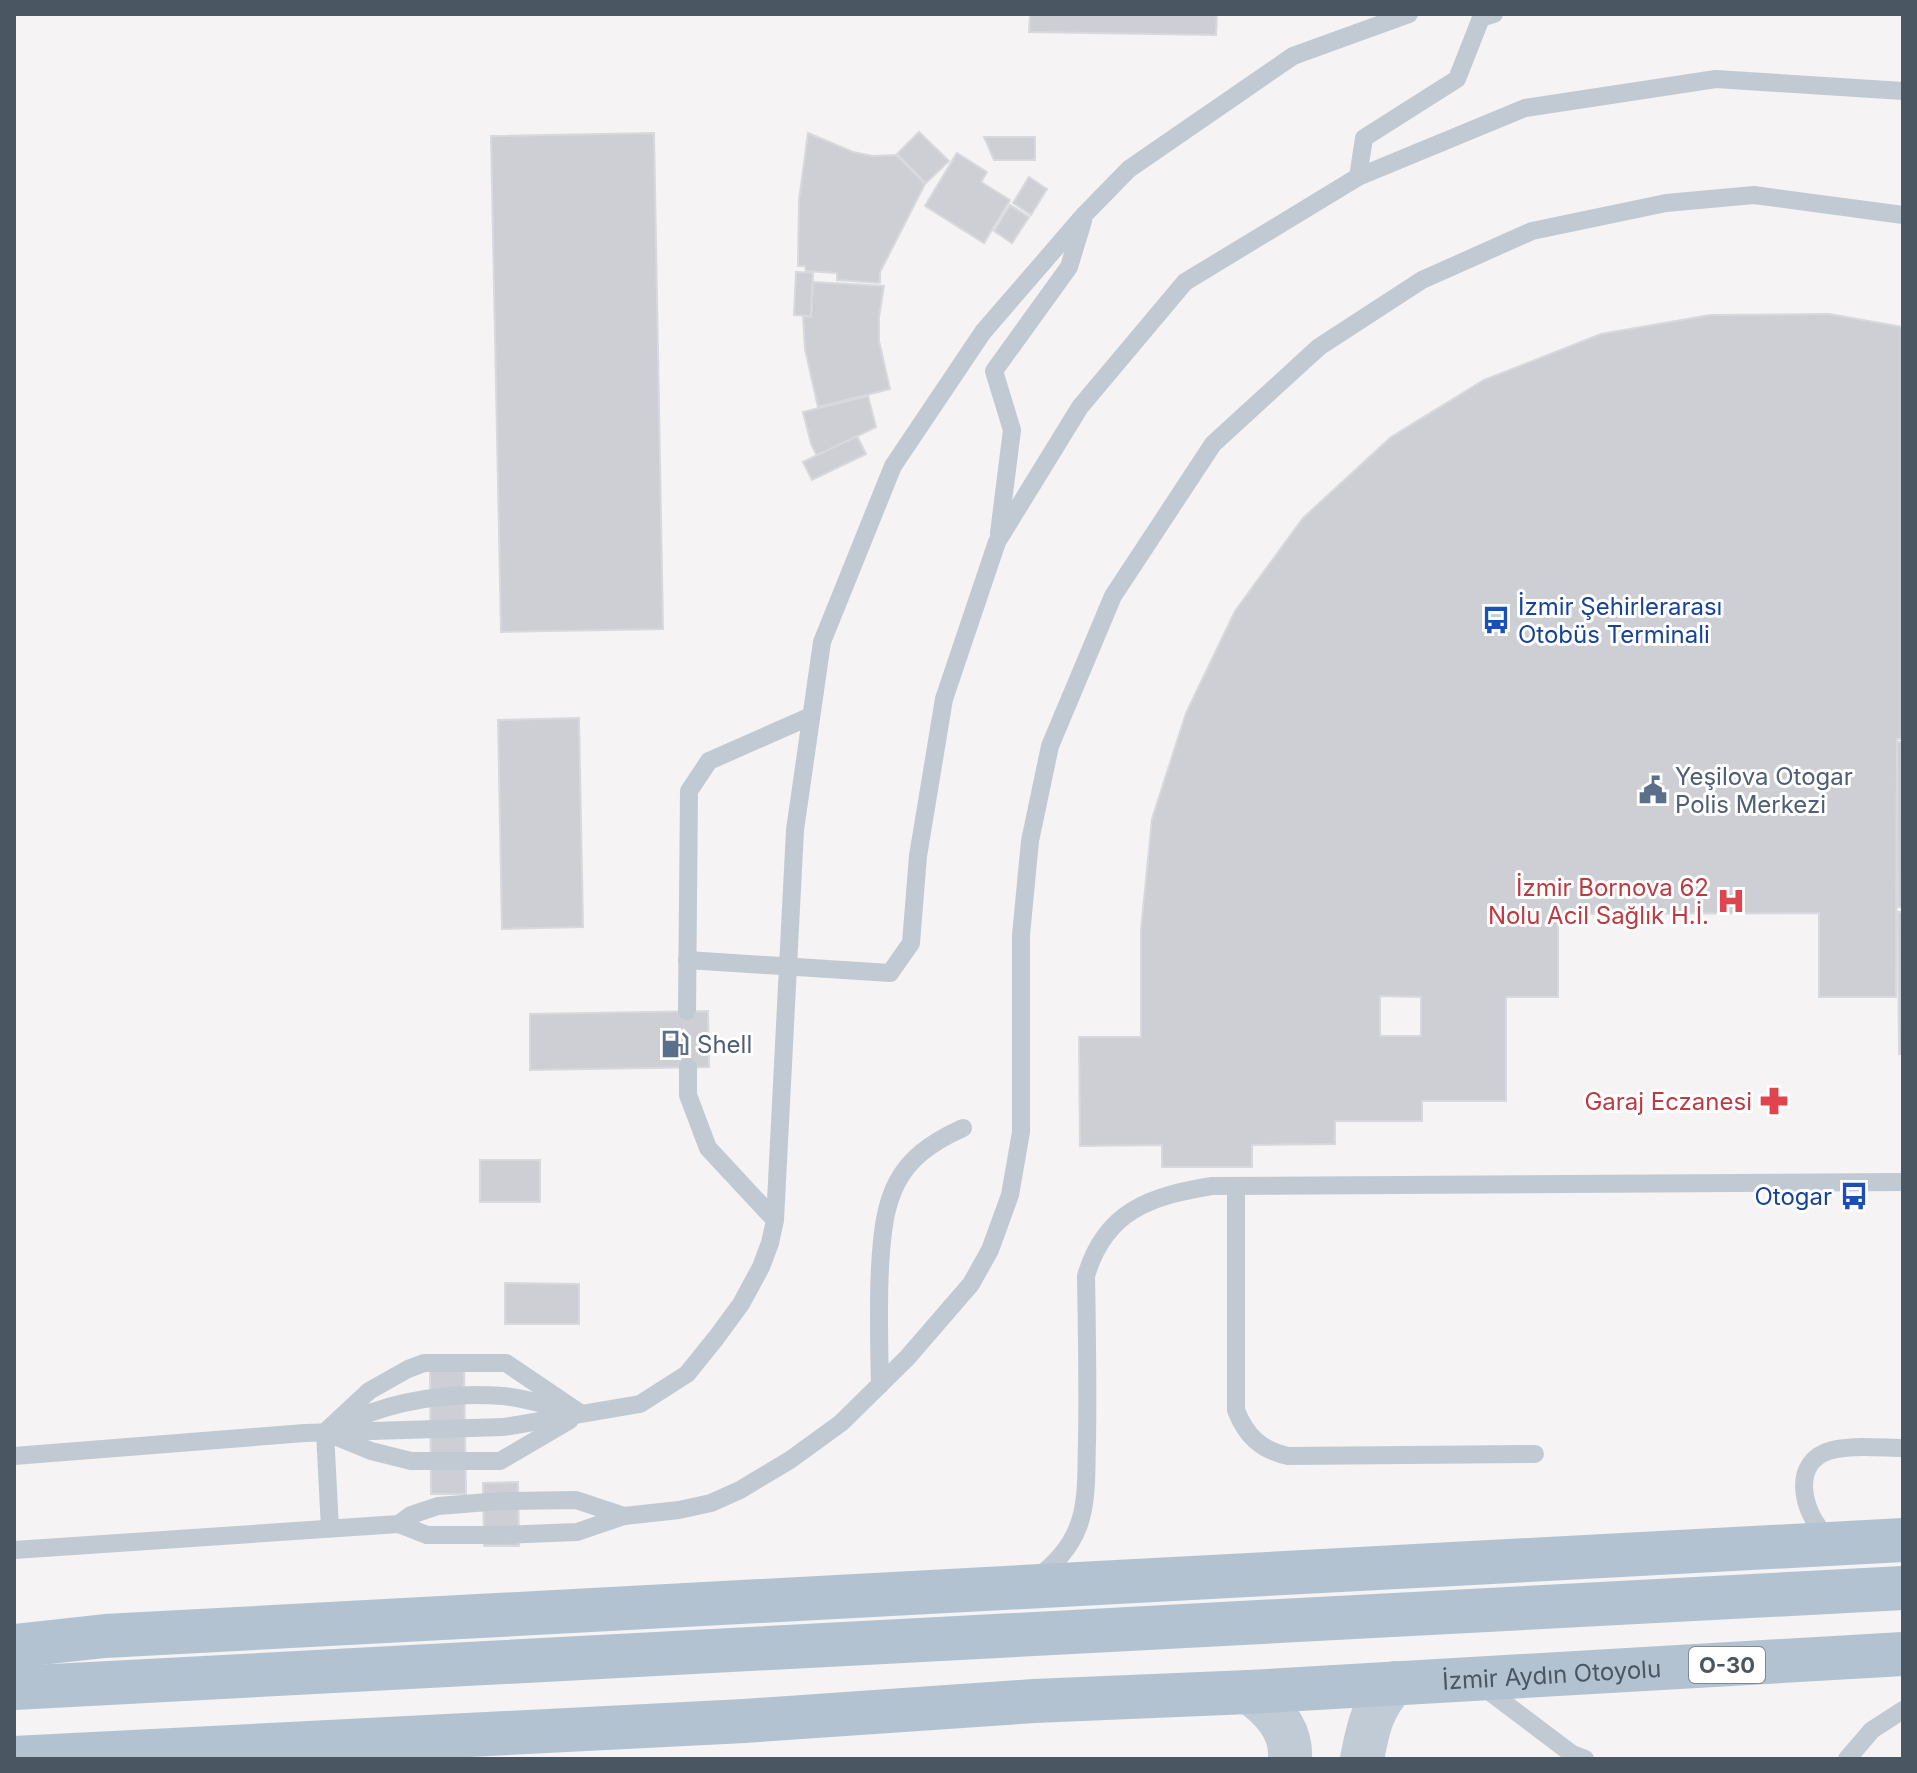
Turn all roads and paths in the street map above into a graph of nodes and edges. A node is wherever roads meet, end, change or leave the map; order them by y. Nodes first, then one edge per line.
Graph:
1 (1409, 14) edge
2 (1494, 14) edge
3 (1903, 91) edge
4 (1358, 177) junction
5 (1085, 214) junction
6 (1903, 215) edge
7 (997, 542) junction
8 (811, 716) junction
9 (687, 960) junction
10 (786, 968) junction
11 (687, 1011) dead end
12 (688, 1067) dead end
13 (963, 1128) dead end
14 (1903, 1182) edge
15 (1236, 1186) junction
16 (775, 1220) junction
17 (880, 1385) junction
18 (580, 1413) junction
19 (325, 1432) junction
20 (1903, 1448) edge
21 (1535, 1454) dead end
22 (14, 1456) edge
23 (624, 1516) junction
24 (399, 1524) junction
25 (330, 1528) junction
26 (1903, 1540) edge
27 (1843, 1543) junction
28 (14, 1550) edge
29 (1026, 1585) junction
30 (1903, 1588) edge
31 (14, 1632) edge
32 (1903, 1634) edge
33 (105, 1636) junction
34 (14, 1646) edge
35 (1903, 1656) edge
36 (1473, 1679) junction
37 (1395, 1683) junction
38 (14, 1688) edge
39 (1249, 1692) junction
40 (1903, 1710) edge
41 (744, 1721) junction
42 (1872, 1730) junction
43 (14, 1732) edge
44 (14, 1758) edge
45 (637, 1759) edge
46 (1290, 1759) edge
47 (1362, 1759) edge
48 (1585, 1759) edge
49 (1847, 1759) edge
50 (1860, 1759) edge

1 - 5 lane
2 - 4 lane
3 - 4 lane
4 - 7 lane
5 - 7 lane
5 - 8 lane
6 - 17 lane
7 - 10 lane
8 - 9 lane
8 - 10 lane
9 - 10 lane
9 - 11 lane
10 - 16 lane
12 - 16 lane
13 - 17 lane
14 - 15 lane
15 - 21 lane
15 - 29 lane
16 - 18 lane
17 - 23 lane
18 - 19 lane
18 - 19 lane
18 - 19 lane
18 - 19 lane
19 - 22 lane
19 - 25 lane
20 - 27 lane
23 - 24 lane
23 - 24 lane
24 - 25 lane
25 - 28 lane
26 - 27 main road
27 - 29 main road
29 - 33 main road
30 - 38 main road
31 - 33 main road
32 - 43 main road
33 - 34 main road
35 - 36 main road, İzmir Aydın Otoyolu / O-30
36 - 37 main road, İzmir Aydın Otoyolu / O-30
36 - 48 lane
37 - 39 main road, İzmir Aydın Otoyolu / O-30
37 - 47 main road
39 - 41 main road, İzmir Aydın Otoyolu
39 - 46 main road
40 - 42 lane
41 - 44 main road
41 - 45 main road
42 - 49 lane
42 - 50 lane

